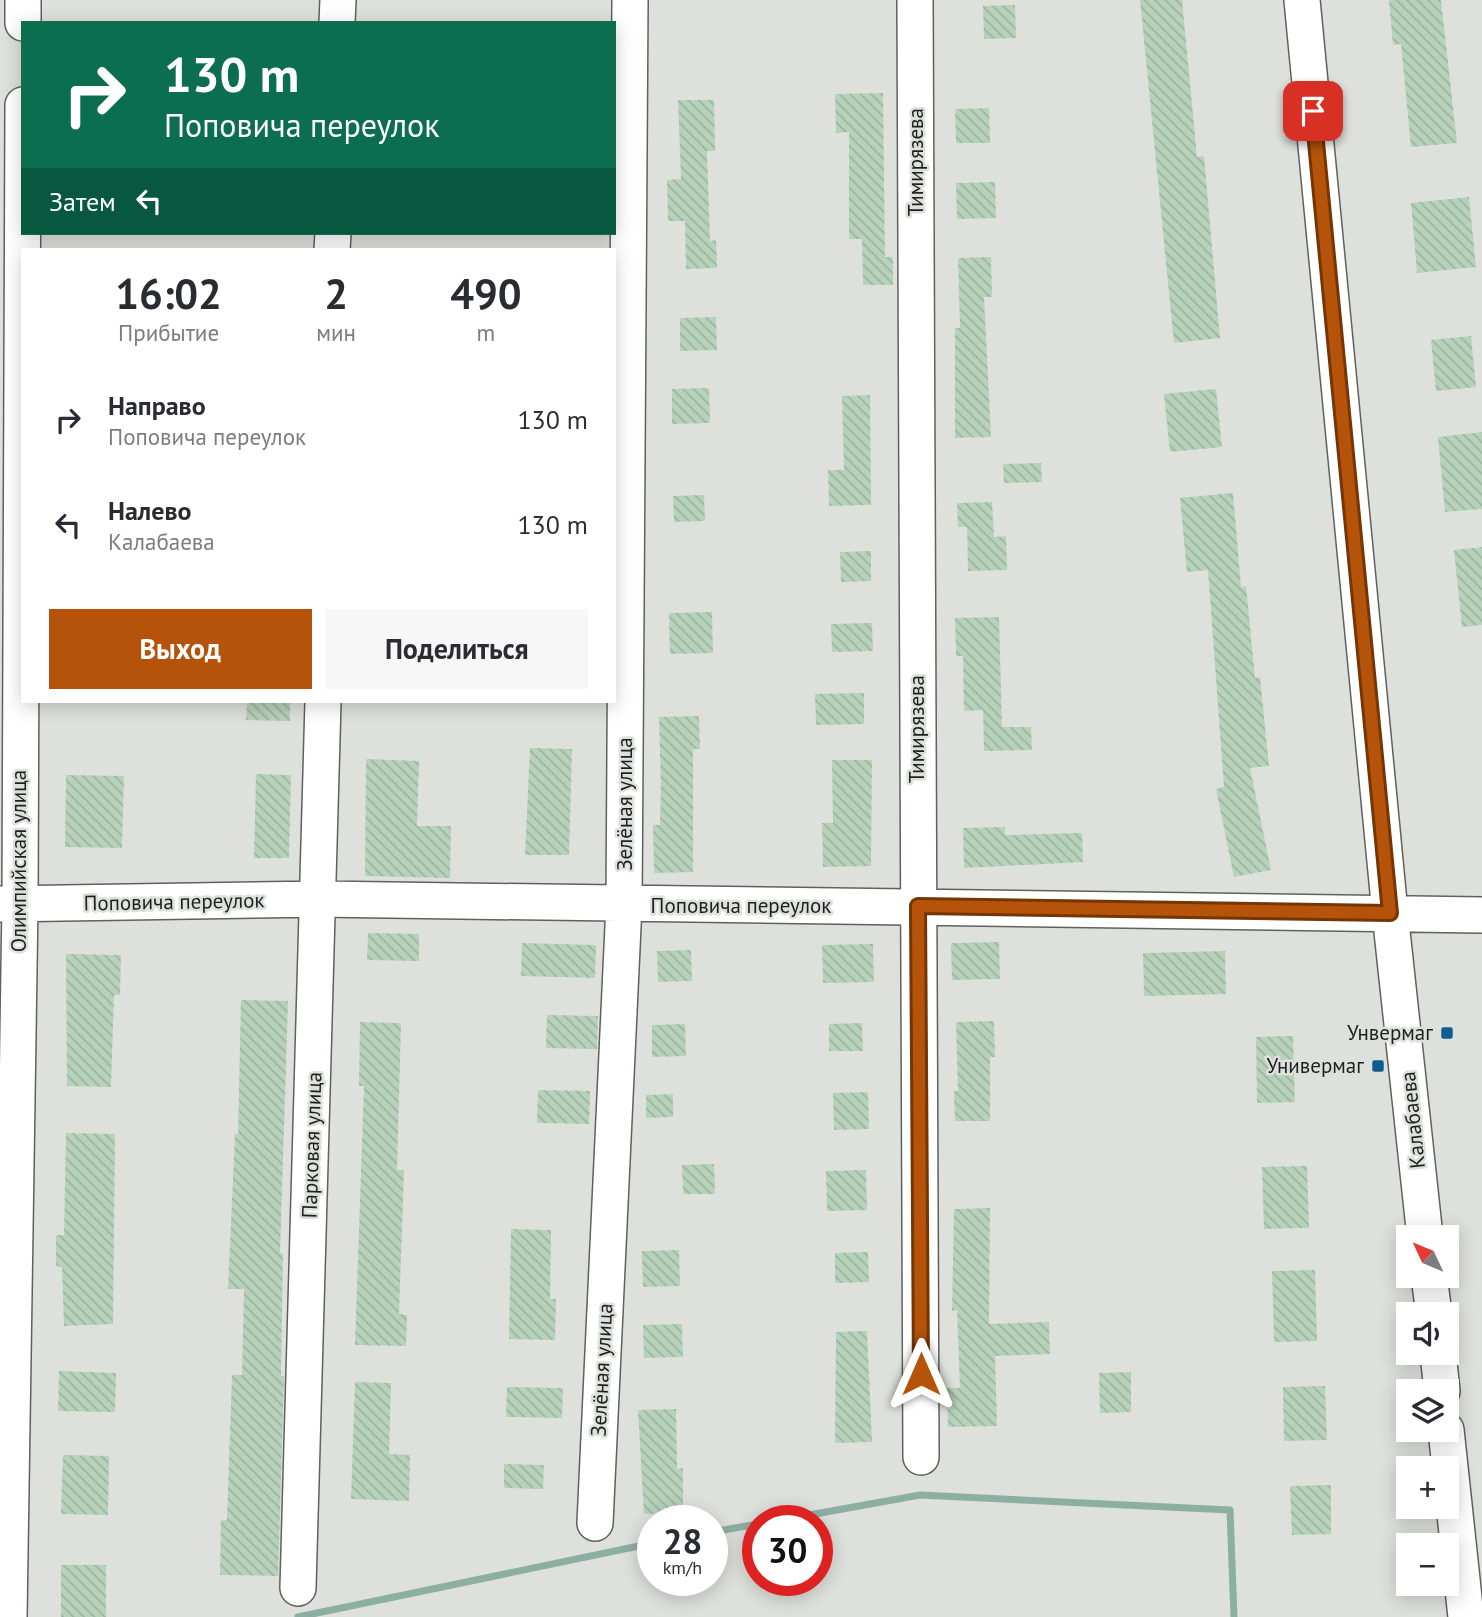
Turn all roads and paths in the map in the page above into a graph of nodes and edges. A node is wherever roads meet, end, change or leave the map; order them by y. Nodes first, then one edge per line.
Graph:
1 (23, 0) edge
2 (338, 0) edge
3 (631, 0) edge
4 (915, 0) edge
5 (1302, 0) edge
6 (23, 21) edge
7 (337, 21) edge
8 (21, 228) edge
9 (323, 703) edge
10 (319, 899) junction
11 (10, 904) edge
12 (624, 905) junction
13 (918, 906) junction
14 (1390, 913) junction
15 (1482, 915) edge
16 (1424, 1225) edge
17 (1447, 1442) edge
18 (921, 1457) dead end
19 (595, 1523) dead end
20 (298, 1588) dead end
21 (9, 1617) edge
22 (1466, 1617) edge

1 - 6 street
2 - 7 street
3 - 12 street, Зелёная улица
4 - 13 street, Тимирязева
5 - 14 street, Калабаева
8 - 11 street, Олимпийская улица
9 - 10 street, Парковая улица
10 - 11 street, Поповича переулок
10 - 12 street, Поповича переулок
10 - 20 street, Парковая улица
11 - 21 street, Олимпийская улица
12 - 13 street, Поповича переулок
12 - 19 street, Зелёная улица
13 - 14 street, Поповича переулок
13 - 18 street, Тимирязева
14 - 15 street, Поповича переулок
14 - 16 street, Калабаева
17 - 22 street

